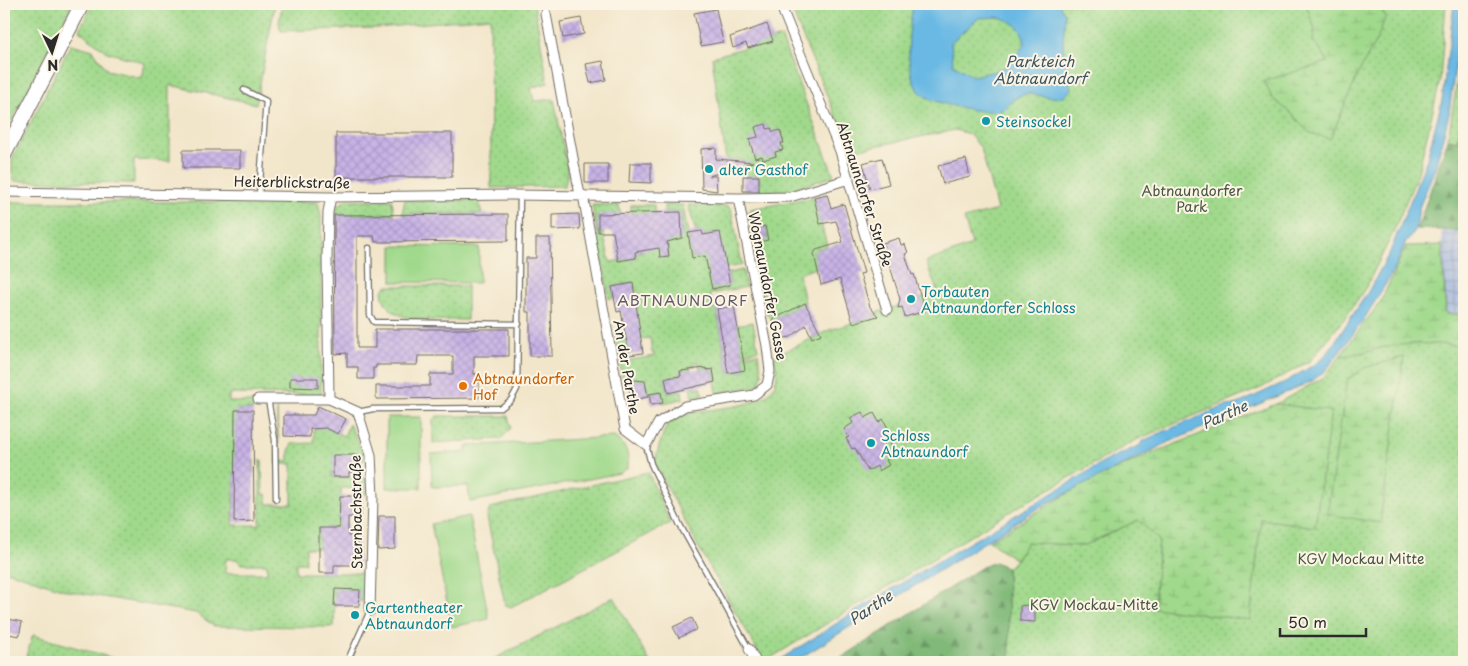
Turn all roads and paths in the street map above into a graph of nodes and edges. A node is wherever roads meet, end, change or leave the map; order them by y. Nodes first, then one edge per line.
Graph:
1 (82, 4) edge
2 (780, 4) edge
3 (546, 14) dead end
4 (244, 90) dead end
5 (4, 155) edge
6 (849, 179) junction
7 (4, 192) edge
8 (520, 195) junction
9 (581, 195) junction
10 (259, 196) junction
11 (331, 197) junction
12 (738, 198) junction
13 (369, 248) dead end
14 (887, 310) dead end
15 (519, 324) junction
16 (258, 399) dead end
17 (268, 399) junction
18 (329, 399) junction
19 (358, 412) junction
20 (646, 444) junction
21 (276, 499) dead end
22 (370, 611) joint
23 (749, 649) joint
24 (348, 662) edge
25 (756, 662) edge

1 - 5 main road
2 - 6 street, Abtnaundorfer Straße
3 - 9 street
4 - 10 lane
6 - 12 street, Heiterblickstraße
6 - 14 street, Abtnaundorfer Straße
7 - 10 street, Heiterblickstraße
8 - 9 street, Heiterblickstraße
8 - 11 street, Heiterblickstraße
8 - 15 lane
9 - 12 street, Heiterblickstraße
9 - 20 street, An der Parthe
10 - 11 street, Heiterblickstraße
11 - 18 street
12 - 20 street, Wognaundorfer Gasse
13 - 15 lane
15 - 19 lane
16 - 17 street
17 - 18 street
17 - 21 lane
18 - 19 street
19 - 22 street, Sternbachstraße
20 - 23 lane
22 - 24 lane, Sternbachstraße
23 - 25 street

